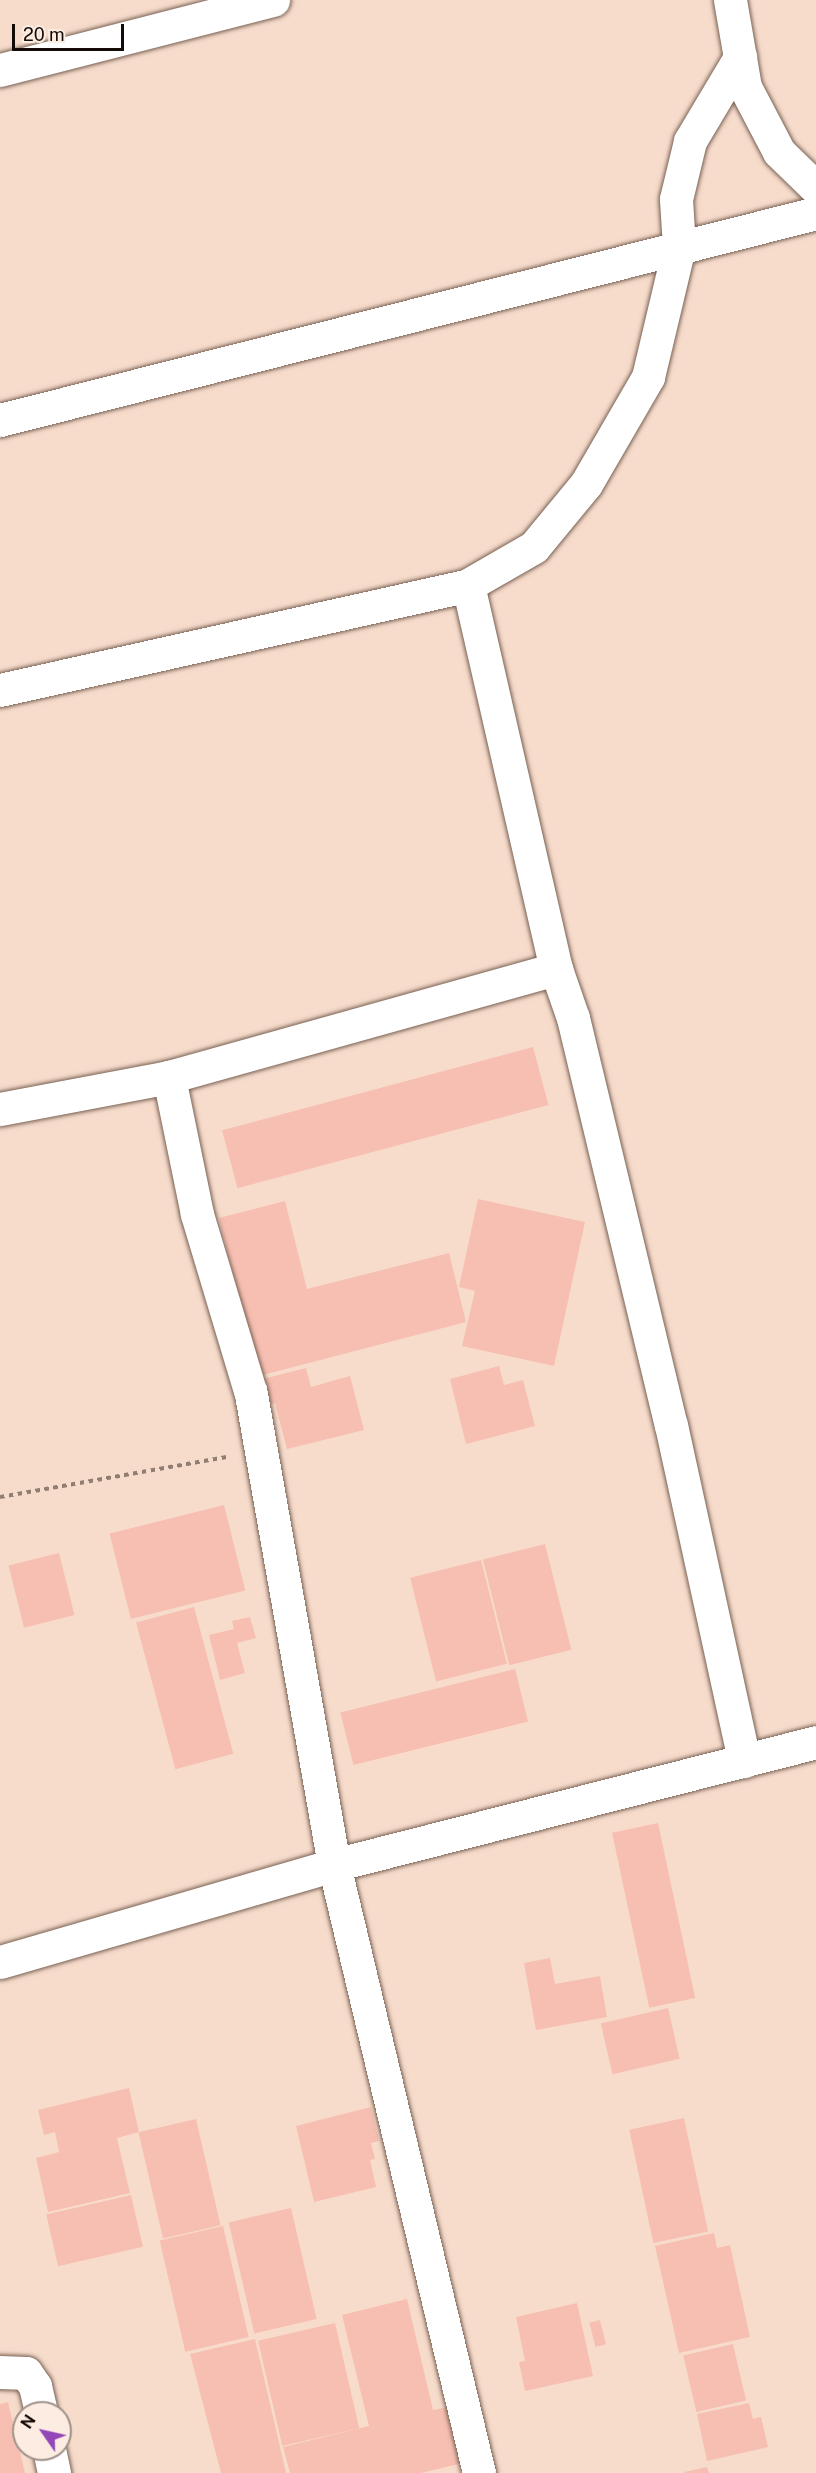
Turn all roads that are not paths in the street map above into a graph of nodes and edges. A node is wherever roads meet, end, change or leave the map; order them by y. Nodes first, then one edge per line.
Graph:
1 (273, 0) edge
2 (730, 0) edge
3 (740, 57) junction
4 (0, 70) edge
5 (816, 188) edge
6 (816, 213) edge
7 (679, 248) junction
8 (0, 420) edge
9 (468, 585) junction
10 (0, 690) edge
11 (556, 969) junction
12 (169, 1077) junction
13 (0, 1109) edge
14 (816, 1742) edge
15 (744, 1761) junction
16 (334, 1865) junction
17 (0, 1962) edge
18 (0, 2372) edge
19 (38, 2401) edge
20 (479, 2473) edge

1 - 4 street
2 - 3 street
3 - 5 street
3 - 7 street
6 - 7 street
7 - 8 street
7 - 9 street
9 - 10 street
9 - 11 street
11 - 12 street
11 - 15 street
12 - 13 street
12 - 16 street
14 - 15 street
15 - 16 street
16 - 17 street
16 - 20 street
18 - 19 street

